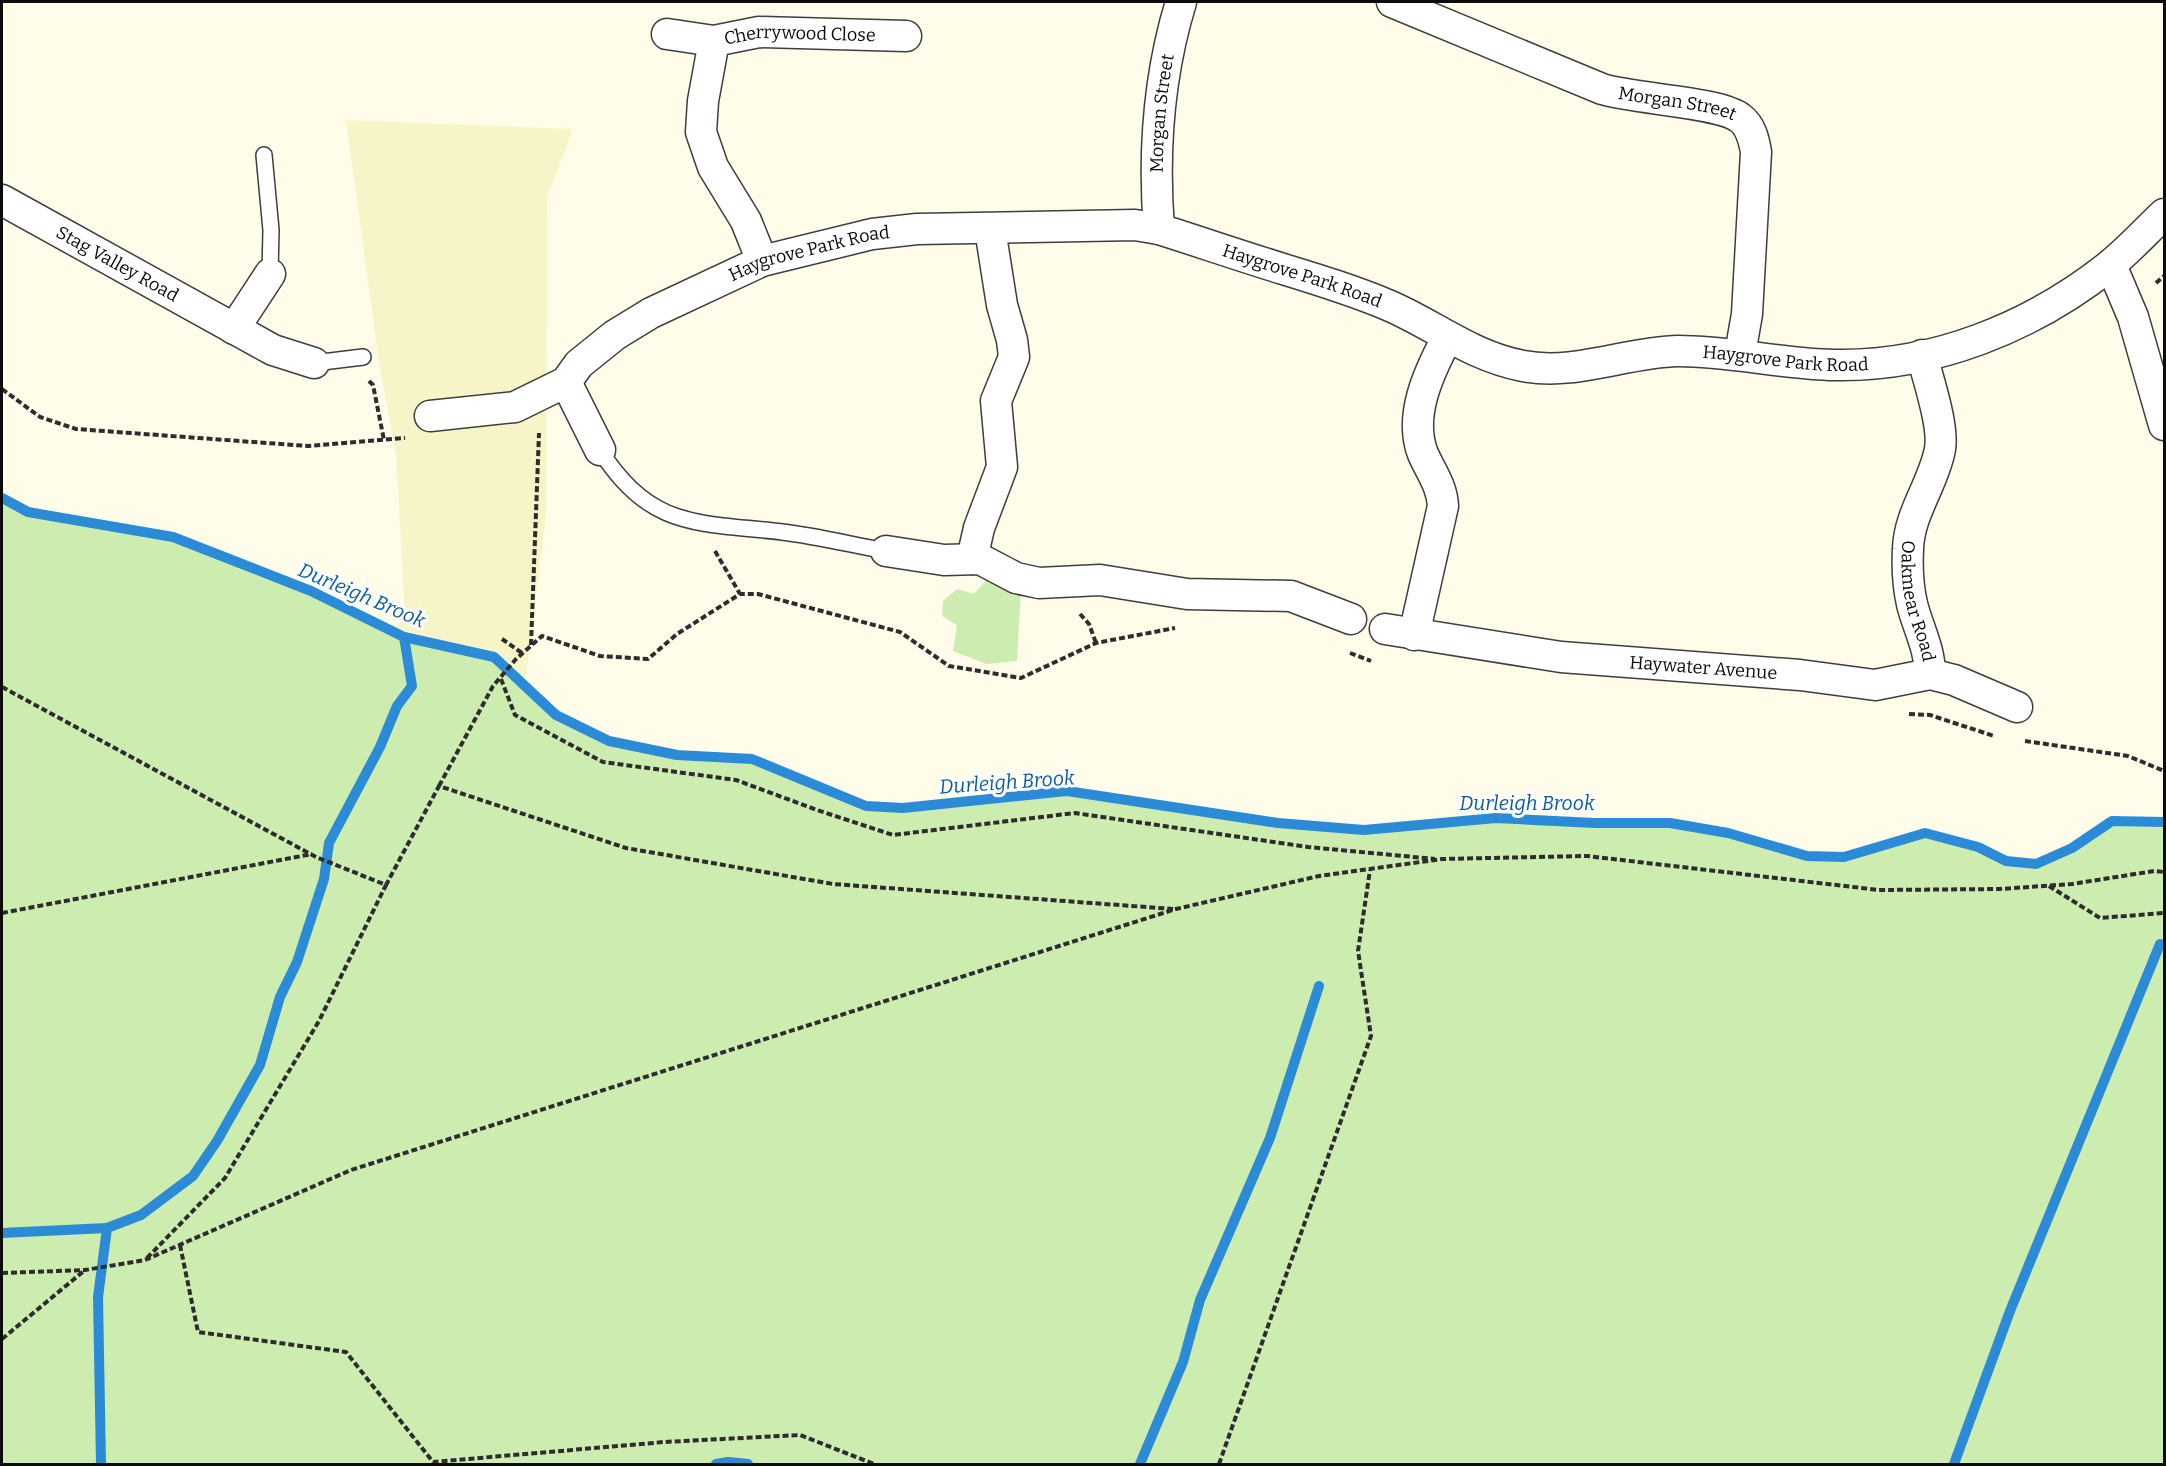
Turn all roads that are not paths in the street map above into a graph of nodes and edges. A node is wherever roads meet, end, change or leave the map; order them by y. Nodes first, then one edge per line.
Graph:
1 (1181, 2) edge
2 (1392, 2) edge
3 (668, 34) dead end
4 (906, 36) dead end
5 (714, 41) junction
6 (264, 155) dead end
7 (2, 200) edge
8 (2164, 214) edge
9 (990, 229) junction
10 (1159, 229) junction
11 (762, 261) junction
12 (2111, 265) junction
13 (270, 274) joint
14 (234, 329) junction
15 (1446, 338) junction
16 (1740, 354) junction
17 (1922, 355) junction
18 (356, 357) road end
19 (314, 363) joint
20 (566, 382) junction
21 (430, 416) road end
22 (2164, 425) edge
23 (600, 450) joint
24 (886, 551) joint
25 (972, 559) junction
26 (1351, 619) dead end
27 (1385, 628) dead end
28 (1414, 635) junction
29 (1930, 674) junction
30 (2017, 707) dead end

1 - 10 street, Morgan Street
2 - 16 street, Morgan Street
3 - 5 street
4 - 5 street, Cherrywood Close
5 - 11 street, Cherrywood Close
6 - 13 lane
7 - 14 street, Stag Valley Road
8 - 12 street, Haygrove Park Road
9 - 10 street, Haygrove Park Road
9 - 11 street, Haygrove Park Road
9 - 25 street
10 - 15 street, Haygrove Park Road
11 - 20 street, Haygrove Park Road
12 - 17 street, Haygrove Park Road
12 - 22 street
13 - 14 street
14 - 19 street, Stag Valley Road
15 - 16 street, Haygrove Park Road
15 - 28 street
16 - 17 street, Haygrove Park Road
17 - 29 street, Oakmear Road
18 - 19 lane
20 - 21 street, Haygrove Park Road
20 - 23 street
23 - 24 lane
24 - 25 street
25 - 26 street
27 - 28 street, Haywater Avenue
28 - 29 street, Haywater Avenue
29 - 30 street, Haywater Avenue

